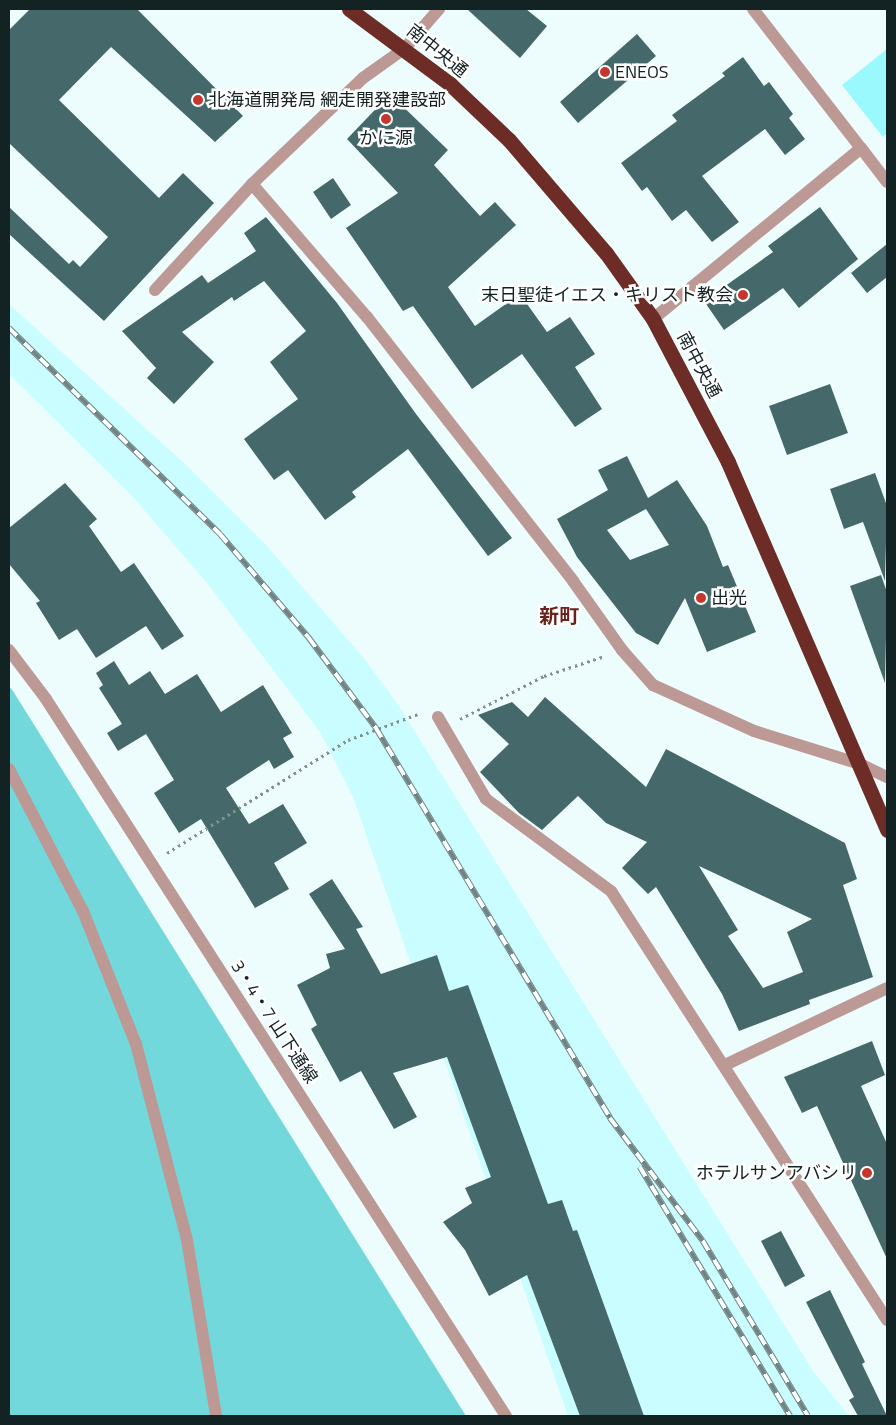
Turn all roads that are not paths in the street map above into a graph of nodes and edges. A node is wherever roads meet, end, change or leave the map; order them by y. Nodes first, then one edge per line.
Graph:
1 (349, 9) edge
2 (439, 9) edge
3 (753, 9) edge
4 (405, 48) junction
5 (861, 148) junction
6 (887, 182) edge
7 (252, 184) junction
8 (155, 290) dead end
9 (653, 319) junction
10 (9, 650) edge
11 (438, 717) road end
12 (860, 764) junction
13 (9, 769) edge
14 (887, 777) edge
15 (887, 830) edge
16 (887, 988) edge
17 (725, 1065) junction
18 (887, 1320) edge
19 (216, 1416) edge
20 (506, 1416) edge

1 - 4 highway, 南中央通
2 - 4 street
3 - 5 street
4 - 7 street
4 - 9 highway, 南中央通
5 - 6 street
5 - 9 street
7 - 8 street
7 - 12 street
9 - 12 highway, 南中央通
10 - 20 street, 3・4・7 山下通線
11 - 17 street
12 - 14 street
12 - 15 highway, 南中央通
13 - 19 street
16 - 17 street
17 - 18 street

